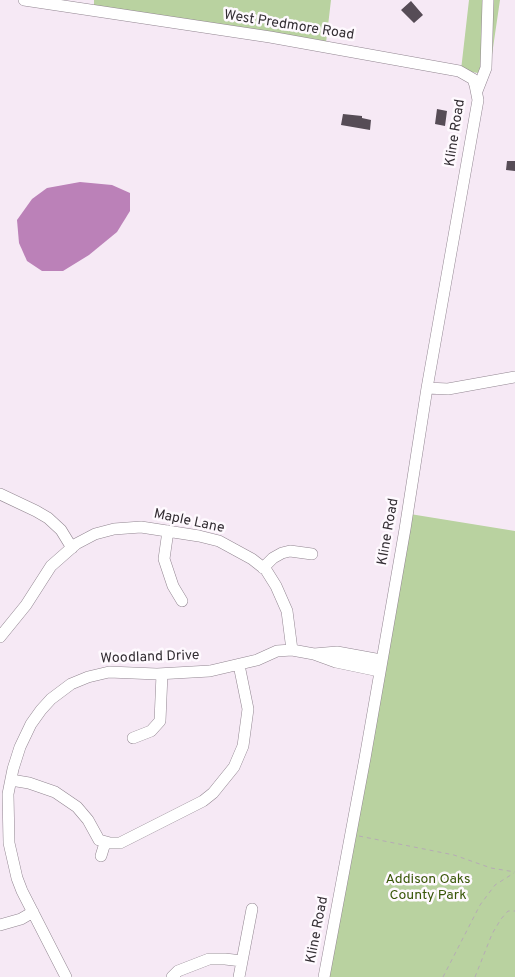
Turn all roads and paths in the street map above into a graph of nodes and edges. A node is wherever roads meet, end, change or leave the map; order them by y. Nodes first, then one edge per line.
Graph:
1 (24, 0) edge
2 (107, 0) edge
3 (488, 0) edge
4 (107, 12) junction
5 (478, 91) junction
6 (515, 377) edge
7 (427, 388) junction
8 (0, 494) edge
9 (168, 530) junction
10 (72, 548) junction
11 (312, 554) dead end
12 (263, 568) junction
13 (182, 601) dead end
14 (0, 637) edge
15 (292, 650) junction
16 (239, 665) junction
17 (380, 665) junction
18 (162, 674) junction
19 (133, 738) dead end
20 (10, 780) junction
21 (4, 834) edge
22 (351, 835) junction
23 (105, 843) junction
24 (101, 856) dead end
25 (515, 872) edge
26 (252, 909) dead end
27 (515, 911) edge
28 (33, 912) junction
29 (0, 925) edge
30 (242, 961) junction
31 (66, 977) edge
32 (172, 977) edge
33 (239, 977) edge
34 (324, 977) edge
35 (443, 977) edge
36 (474, 977) edge

1 - 4 street, West Predmore Road
2 - 4 street
3 - 5 street, Kline Road
4 - 5 street, West Predmore Road
5 - 7 street, Kline Road
6 - 7 street
7 - 17 street, Kline Road
8 - 10 street
9 - 10 street, Maple Lane
9 - 12 street, Maple Lane
9 - 13 street
10 - 14 street, Maple Lane
11 - 12 street
12 - 15 street, Maple Lane
15 - 16 street, Woodland Drive
15 - 17 street, Woodland Drive
16 - 18 street, Woodland Drive
16 - 23 street
17 - 22 street, Kline Road
18 - 19 street
18 - 20 street, Woodland Drive
20 - 21 street, Woodland Drive
20 - 23 street
21 - 28 street, Woodland Drive
22 - 25 path
22 - 34 street, Kline Road
23 - 24 street
25 - 35 path
26 - 30 street
27 - 36 path
28 - 29 street
28 - 31 street, Woodland Drive
30 - 32 street
30 - 33 street

